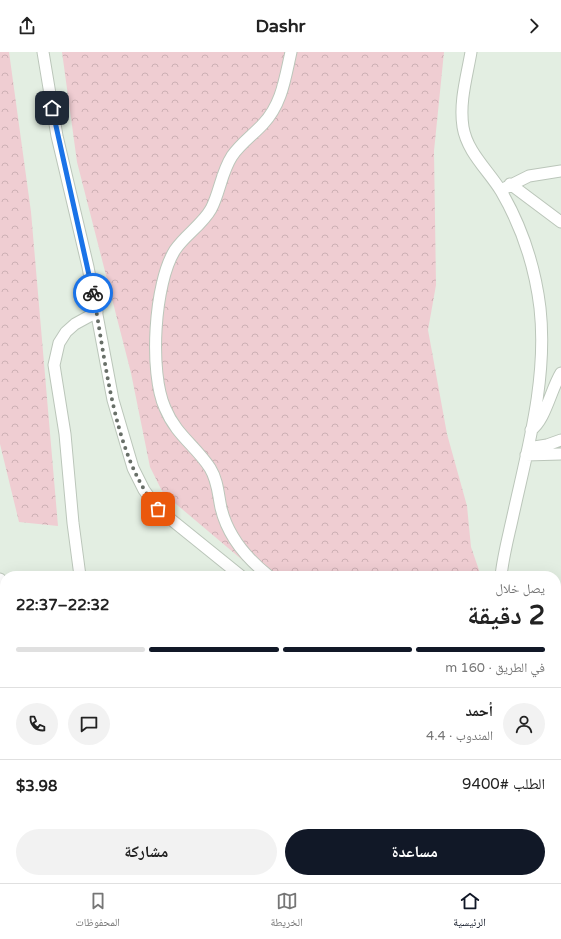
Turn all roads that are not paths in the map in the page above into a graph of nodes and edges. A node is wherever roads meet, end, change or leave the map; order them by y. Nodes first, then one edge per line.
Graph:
1 (43, 52) edge
2 (291, 52) edge
3 (470, 52) edge
4 (561, 171) edge
5 (505, 187) junction
6 (561, 222) edge
7 (97, 312) junction
8 (561, 373) edge
9 (531, 430) junction
10 (561, 440) edge
11 (527, 452) junction
12 (561, 454) edge
13 (79, 571) edge
14 (235, 571) edge
15 (263, 571) edge
16 (502, 571) edge

1 - 7 street
2 - 15 street
3 - 5 street
4 - 5 street
5 - 6 street
5 - 9 street
7 - 13 street
7 - 14 street
8 - 9 street
9 - 11 street
10 - 11 street
11 - 12 street
11 - 16 street

